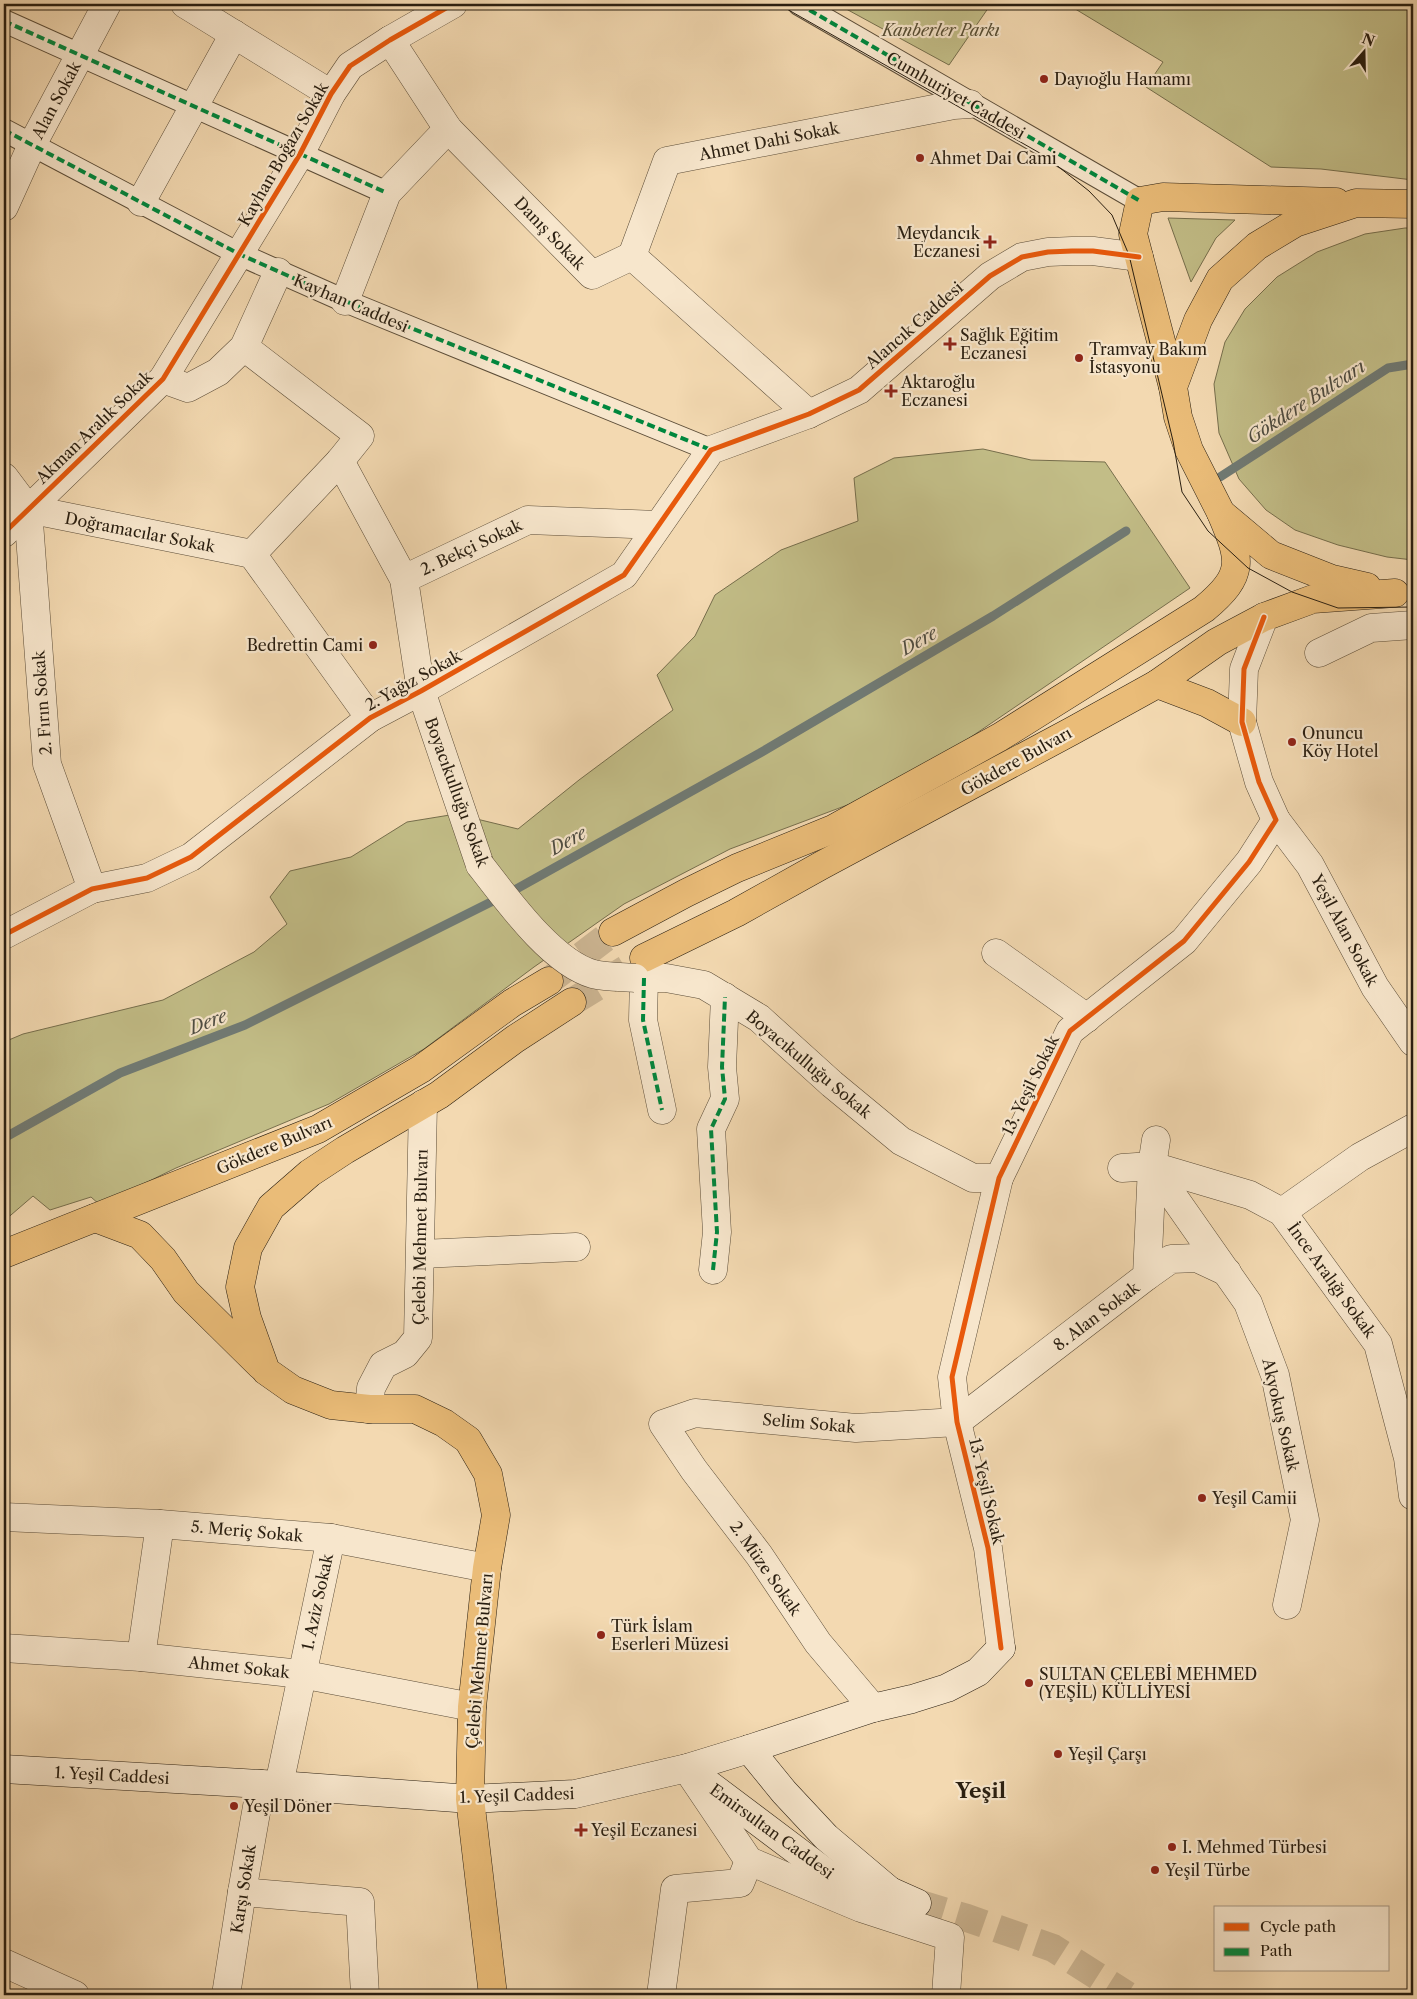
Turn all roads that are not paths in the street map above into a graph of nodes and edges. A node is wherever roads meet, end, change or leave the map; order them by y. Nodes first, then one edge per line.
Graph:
1 (107, 4) edge
2 (185, 4) edge
3 (452, 4) edge
4 (798, 4) edge
5 (4, 20) edge
6 (234, 34) junction
7 (390, 40) junction
8 (80, 55) junction
9 (331, 94) junction
10 (970, 104) junction
11 (194, 106) junction
12 (448, 129) junction
13 (4, 130) edge
14 (32, 145) junction
15 (300, 154) junction
16 (387, 193) junction
17 (1140, 201) junction
18 (140, 202) junction
19 (1356, 203) junction
20 (1413, 204) edge
21 (4, 207) edge
22 (239, 254) junction
23 (632, 256) junction
24 (1139, 257) junction
25 (278, 272) junction
26 (345, 301) junction
27 (244, 346) junction
28 (163, 379) junction
29 (1173, 387) junction
30 (809, 414) junction
31 (711, 450) junction
32 (340, 460) junction
33 (4, 477) edge
34 (28, 510) junction
35 (1222, 513) junction
36 (658, 525) junction
37 (4, 533) edge
38 (252, 554) junction
39 (404, 579) junction
40 (1404, 592) edge
41 (1264, 617) junction
42 (1413, 625) edge
43 (1319, 653) dead end
44 (1157, 684) junction
45 (421, 691) junction
46 (370, 718) junction
47 (1242, 722) junction
48 (1276, 820) junction
49 (92, 889) junction
50 (613, 932) tunnel mouth
51 (4, 935) edge
52 (996, 953) dead end
53 (641, 971) junction
54 (549, 981) tunnel mouth
55 (725, 998) junction
56 (572, 1002) tunnel mouth
57 (1087, 1018) junction
58 (1413, 1042) edge
59 (423, 1104) junction
60 (662, 1110) dead end
61 (1413, 1128) edge
62 (1154, 1153) junction
63 (1122, 1168) dead end
64 (999, 1178) junction
65 (1282, 1212) junction
66 (95, 1218) junction
67 (576, 1247) dead end
68 (4, 1254) edge
69 (421, 1254) junction
70 (713, 1270) dead end
71 (1227, 1272) junction
72 (1147, 1276) junction
73 (266, 1371) junction
74 (369, 1409) junction
75 (957, 1422) junction
76 (663, 1424) joint
77 (1410, 1459) edge
78 (1413, 1496) edge
79 (4, 1517) edge
80 (160, 1524) junction
81 (331, 1538) junction
82 (487, 1568) junction
83 (1287, 1605) dead end
84 (4, 1648) edge
85 (1001, 1648) joint
86 (141, 1657) junction
87 (301, 1674) junction
88 (472, 1707) junction
89 (873, 1708) junction
90 (749, 1750) junction
91 (687, 1768) junction
92 (4, 1769) edge
93 (270, 1784) junction
94 (470, 1799) junction
95 (749, 1861) junction
96 (890, 1890) junction
97 (242, 1892) junction
98 (917, 1903) tunnel mouth
99 (4, 1963) edge
100 (74, 1995) edge
101 (226, 1995) edge
102 (365, 1995) edge
103 (493, 1995) edge
104 (662, 1995) edge
105 (946, 1995) edge

1 - 8 street, Alan Sokak
2 - 6 street
3 - 7 street, Kayhan Boğazı Sokak
4 - 10 street, Cumhuriyet Caddesi
5 - 8 street
6 - 9 street
6 - 11 street
7 - 9 street, Kayhan Boğazı Sokak
7 - 12 street, Danış Sokak
8 - 11 street
8 - 14 street, Alan Sokak
9 - 15 street, Kayhan Boğazı Sokak
10 - 17 street, Cumhuriyet Caddesi
10 - 23 street, Ahmet Dahi Sokak
11 - 15 street
11 - 18 street
12 - 16 street
12 - 23 street, Danış Sokak
13 - 14 street, Kayhan Caddesi
14 - 18 street, Kayhan Caddesi
14 - 21 street, Alan Sokak
15 - 16 street
15 - 22 street, Kayhan Boğazı Sokak
16 - 26 street
17 - 19 main road
17 - 24 main road, Gökdere Bulvarı
18 - 22 street, Kayhan Caddesi
19 - 20 main road
19 - 29 main road
22 - 25 street, Kayhan Caddesi
22 - 28 street, Akman Aralık Sokak
23 - 30 street
24 - 29 main road, Gökdere Bulvarı
24 - 30 street, Alancık Caddesi
25 - 26 street, Kayhan Caddesi
25 - 27 street
26 - 31 street, Kayhan Caddesi
27 - 28 street
27 - 32 street
28 - 34 street, Akman Aralık Sokak
29 - 35 main road, Gökdere Bulvarı
30 - 31 street, Alancık Caddesi
31 - 36 street, 2. Yağız Sokak
32 - 38 street
32 - 39 street, Boyacıkulluğu Sokak
33 - 34 street
34 - 37 street, Akman Aralık Sokak
34 - 38 street, Doğramacılar Sokak
34 - 49 street, 2. Fırın Sokak
35 - 40 main road
35 - 50 main road, Gökdere Bulvarı
36 - 39 street, 2. Bekçi Sokak
36 - 45 street, 2. Yağız Sokak
38 - 46 street
39 - 45 street, Boyacıkulluğu Sokak
40 - 41 main road, Gökdere Bulvarı
41 - 44 main road, Gökdere Bulvarı
41 - 47 street
42 - 43 street
44 - 47 main road
44 - 53 main road, Gökdere Bulvarı
45 - 46 street, 2. Yağız Sokak
45 - 53 street, Boyacıkulluğu Sokak, bridge
46 - 49 street, 2. Yağız Sokak
47 - 48 street
48 - 57 street, 13. Yeşil Sokak
48 - 58 street, Yeşil Alan Sokak
49 - 51 street, 2. Yağız Sokak
52 - 57 street
53 - 55 street, Boyacıkulluğu Sokak
53 - 60 street
54 - 66 main road, Gökdere Bulvarı
55 - 64 street, Boyacıkulluğu Sokak
55 - 70 street
56 - 59 main road, Gökdere Bulvarı
57 - 64 street, 13. Yeşil Sokak
59 - 69 street, Çelebi Mehmet Bulvarı
59 - 73 main road, Gökdere Bulvarı
61 - 65 street
62 - 63 street
62 - 65 street
62 - 71 street, Akyokuş Sokak
62 - 72 street, 8. Alan Sokak
64 - 75 street, 13. Yeşil Sokak
65 - 77 street, İnce Aralığı Sokak
66 - 68 main road, Gökdere Bulvarı
66 - 73 main road, Çelebi Mehmet Bulvarı
67 - 69 street
69 - 74 street, Çelebi Mehmet Bulvarı
71 - 72 street
71 - 83 street, Akyokuş Sokak
72 - 75 street, 8. Alan Sokak
73 - 74 main road, Çelebi Mehmet Bulvarı
74 - 82 main road, Çelebi Mehmet Bulvarı
75 - 76 street, Selim Sokak
75 - 85 street, 13. Yeşil Sokak
76 - 89 street, 2. Müze Sokak
77 - 78 street, İnce Aralığı Sokak
79 - 80 street, 5. Meriç Sokak
80 - 81 street, 5. Meriç Sokak
80 - 86 street
81 - 82 street, 5. Meriç Sokak
81 - 87 street, 1. Aziz Sokak
82 - 88 main road, Çelebi Mehmet Bulvarı
84 - 86 street, Ahmet Sokak
85 - 89 street, 1. Yeşil Caddesi
86 - 87 street, Ahmet Sokak
87 - 88 street, Ahmet Sokak
87 - 93 street, 1. Aziz Sokak
88 - 94 main road, Çelebi Mehmet Bulvarı
89 - 90 street, 1. Yeşil Caddesi
90 - 91 street, 1. Yeşil Caddesi
90 - 96 street, Emirsultan Caddesi
91 - 94 street, 1. Yeşil Caddesi
91 - 95 street
91 - 96 street, Emirsultan Caddesi
92 - 93 street, 1. Yeşil Caddesi
93 - 94 street, 1. Yeşil Caddesi
93 - 97 street, Karşı Sokak
94 - 103 main road, Çelebi Mehmet Bulvarı
95 - 104 street
95 - 105 street
96 - 98 street, Emirsultan Caddesi
97 - 101 street, Karşı Sokak
97 - 102 street
99 - 100 street

